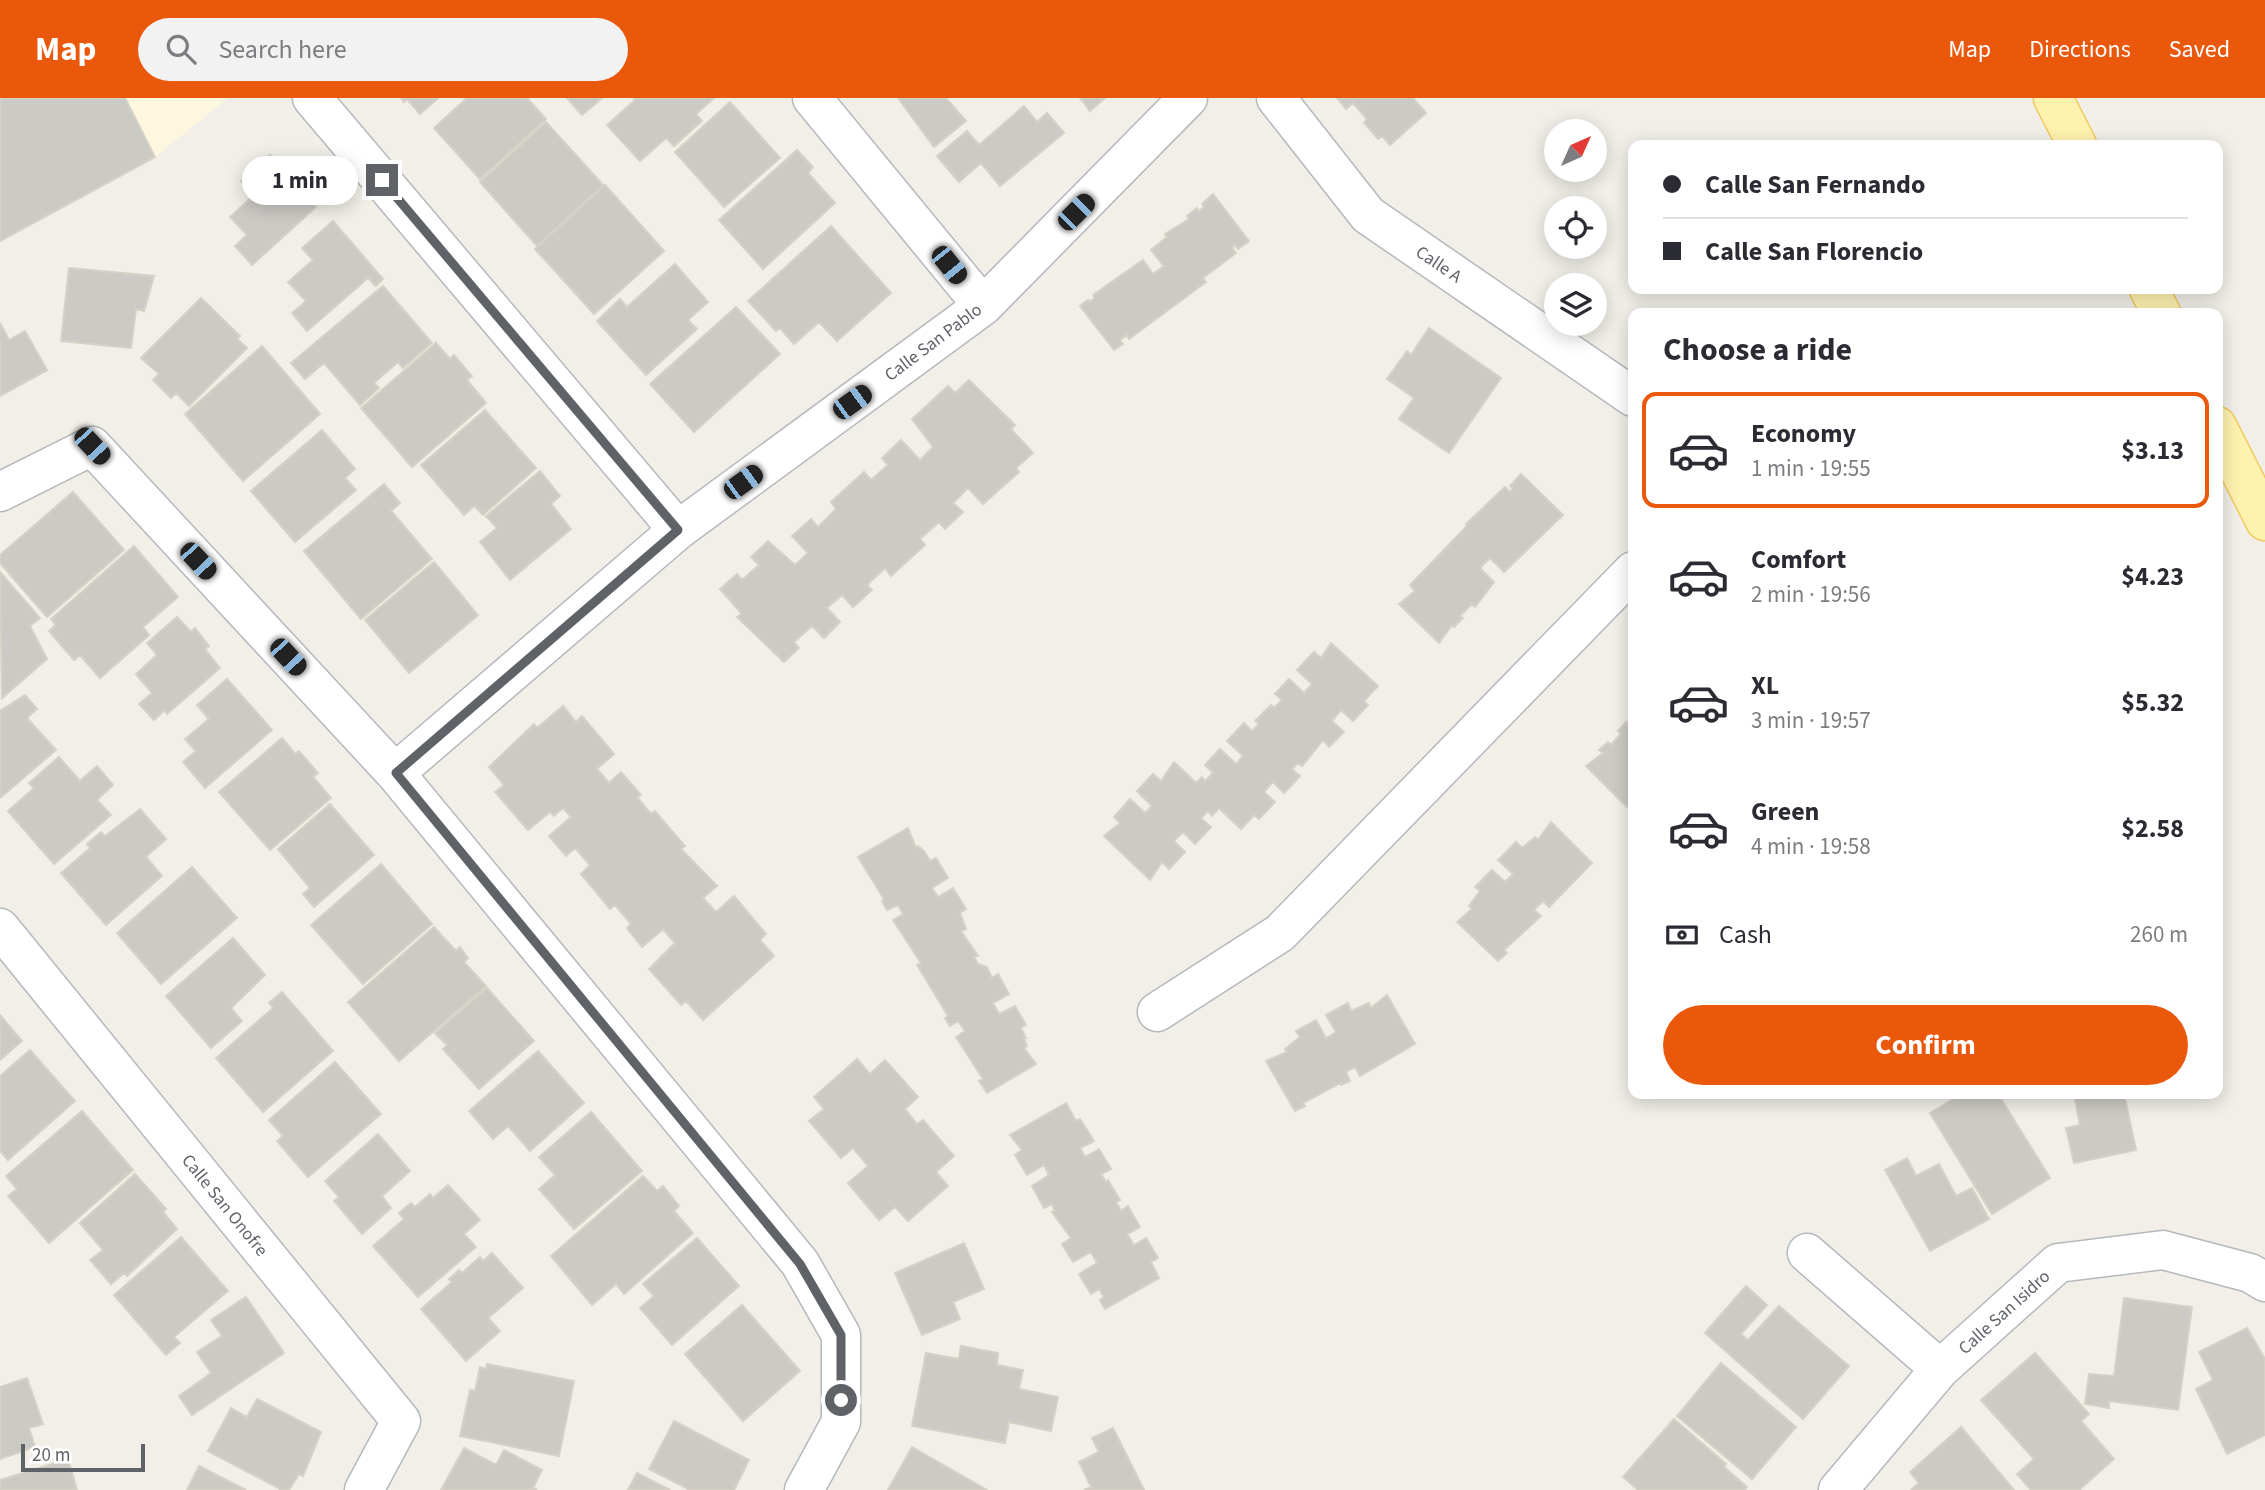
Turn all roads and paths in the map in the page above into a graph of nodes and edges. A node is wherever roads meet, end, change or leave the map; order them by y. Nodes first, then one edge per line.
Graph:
1 (312, 98) edge
2 (812, 98) edge
3 (1188, 98) edge
4 (1276, 98) edge
5 (2053, 98) edge
6 (2074, 140) edge
7 (983, 306) junction
8 (1628, 394) edge
9 (2223, 438) edge
10 (0, 492) edge
11 (2265, 521) edge
12 (678, 530) junction
13 (1627, 577) edge
14 (396, 773) junction
15 (0, 928) edge
16 (1157, 1012) dead end
17 (1807, 1254) dead end
18 (2265, 1282) edge
19 (1940, 1369) junction
20 (364, 1490) edge
21 (804, 1490) edge
22 (1838, 1490) edge

1 - 12 street
2 - 7 street
3 - 7 street, Calle San Pablo
4 - 8 street, Calle A
5 - 6 main road
7 - 12 street, Calle San Pablo
9 - 11 main road
10 - 14 street
12 - 14 street, Calle San Pablo
13 - 16 street
14 - 21 street
15 - 20 street, Calle San Onofre
17 - 19 street
18 - 19 street, Calle San Isidro
19 - 22 street, Calle San Isidro

